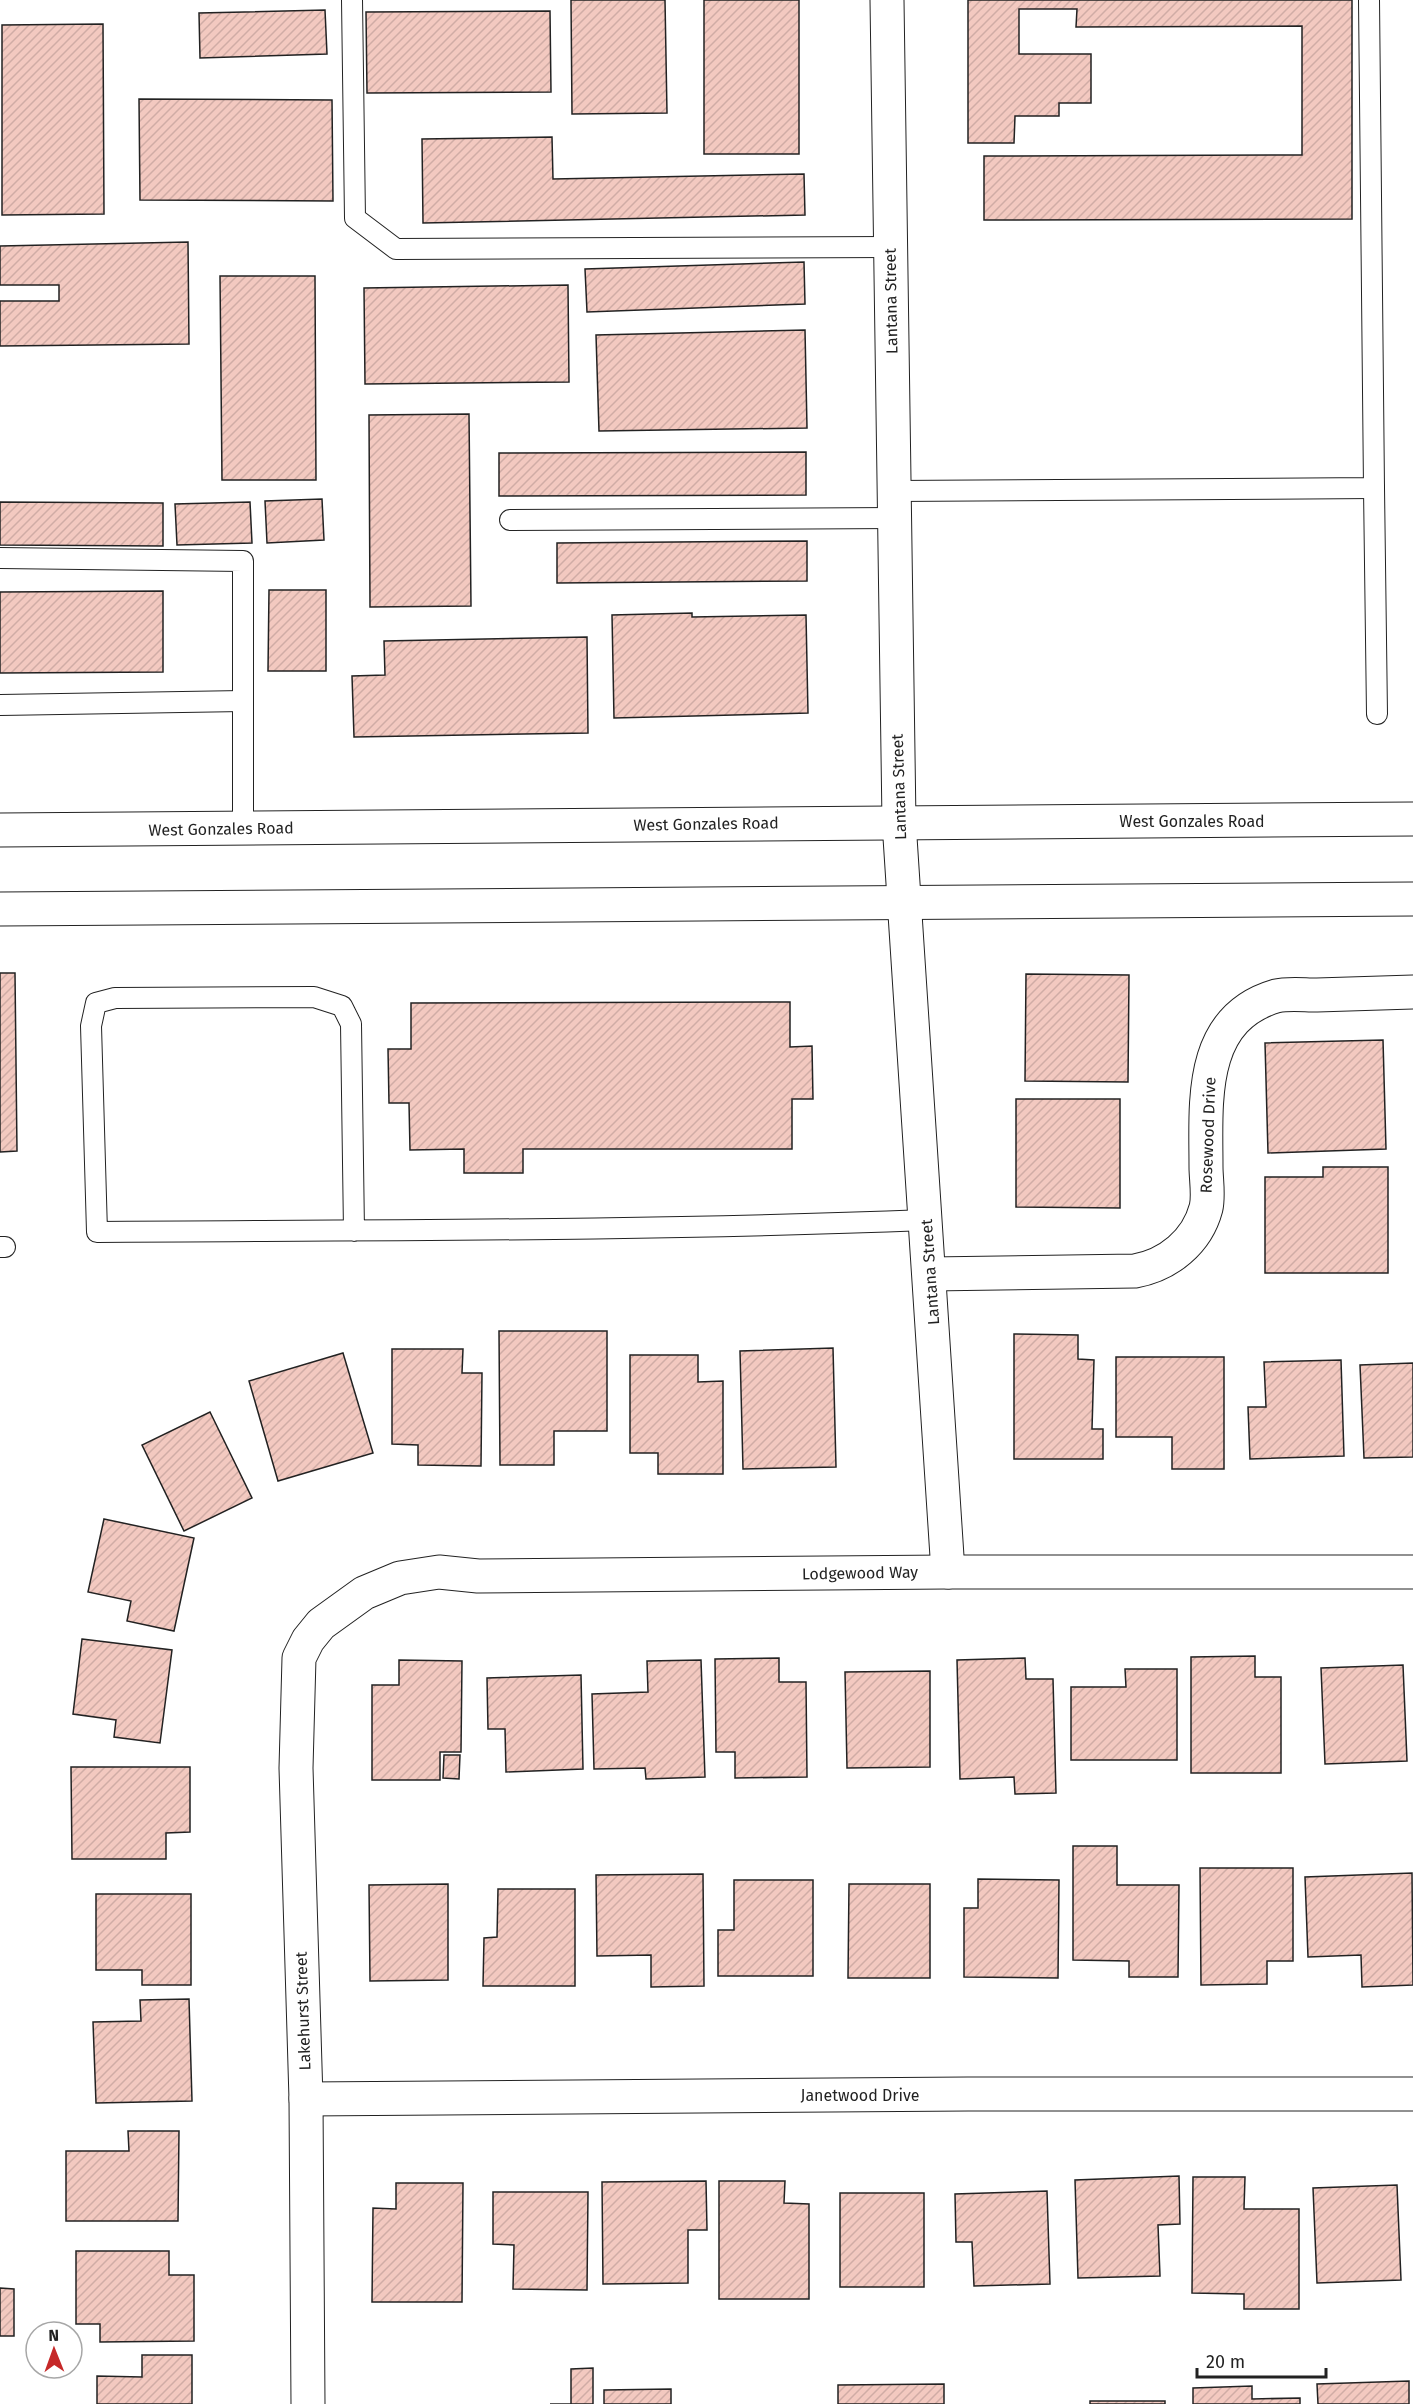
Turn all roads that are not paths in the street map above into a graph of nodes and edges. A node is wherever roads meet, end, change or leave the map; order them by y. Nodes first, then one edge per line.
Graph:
1 (352, 0) edge
2 (887, 0) edge
3 (1369, 0) edge
4 (890, 247) junction
5 (1374, 488) junction
6 (894, 505) junction
7 (510, 520) dead end
8 (0, 558) edge
9 (243, 701) junction
10 (0, 705) edge
11 (1377, 714) dead end
12 (1413, 819) edge
13 (899, 822) junction
14 (243, 828) junction
15 (0, 830) edge
16 (1413, 899) edge
17 (905, 902) junction
18 (0, 909) edge
19 (1413, 992) edge
20 (926, 1220) junction
21 (354, 1231) junction
22 (930, 1274) junction
23 (948, 1572) junction
24 (1413, 1572) edge
25 (321, 1624) joint
26 (1413, 2094) edge
27 (306, 2099) junction
28 (308, 2404) edge

1 - 4 lane
2 - 4 street, Lantana Street
3 - 5 lane
4 - 6 street, Lantana Street
5 - 6 lane
5 - 11 lane
6 - 7 lane
6 - 13 street, Lantana Street
8 - 9 lane
9 - 10 lane
9 - 14 lane
12 - 13 street, West Gonzales Road
13 - 14 street, West Gonzales Road
13 - 17 street, Lantana Street
14 - 15 street, West Gonzales Road
16 - 17 street
17 - 18 street
17 - 20 street, Lantana Street
19 - 22 street, Rosewood Drive
20 - 21 lane
20 - 22 street, Lantana Street
21 - 21 lane
22 - 23 street, Lantana Street
23 - 24 street, Lodgewood Way
23 - 25 street, Lodgewood Way
25 - 27 street, Lakehurst Street
26 - 27 street, Janetwood Drive
27 - 28 street, Lakehurst Street

